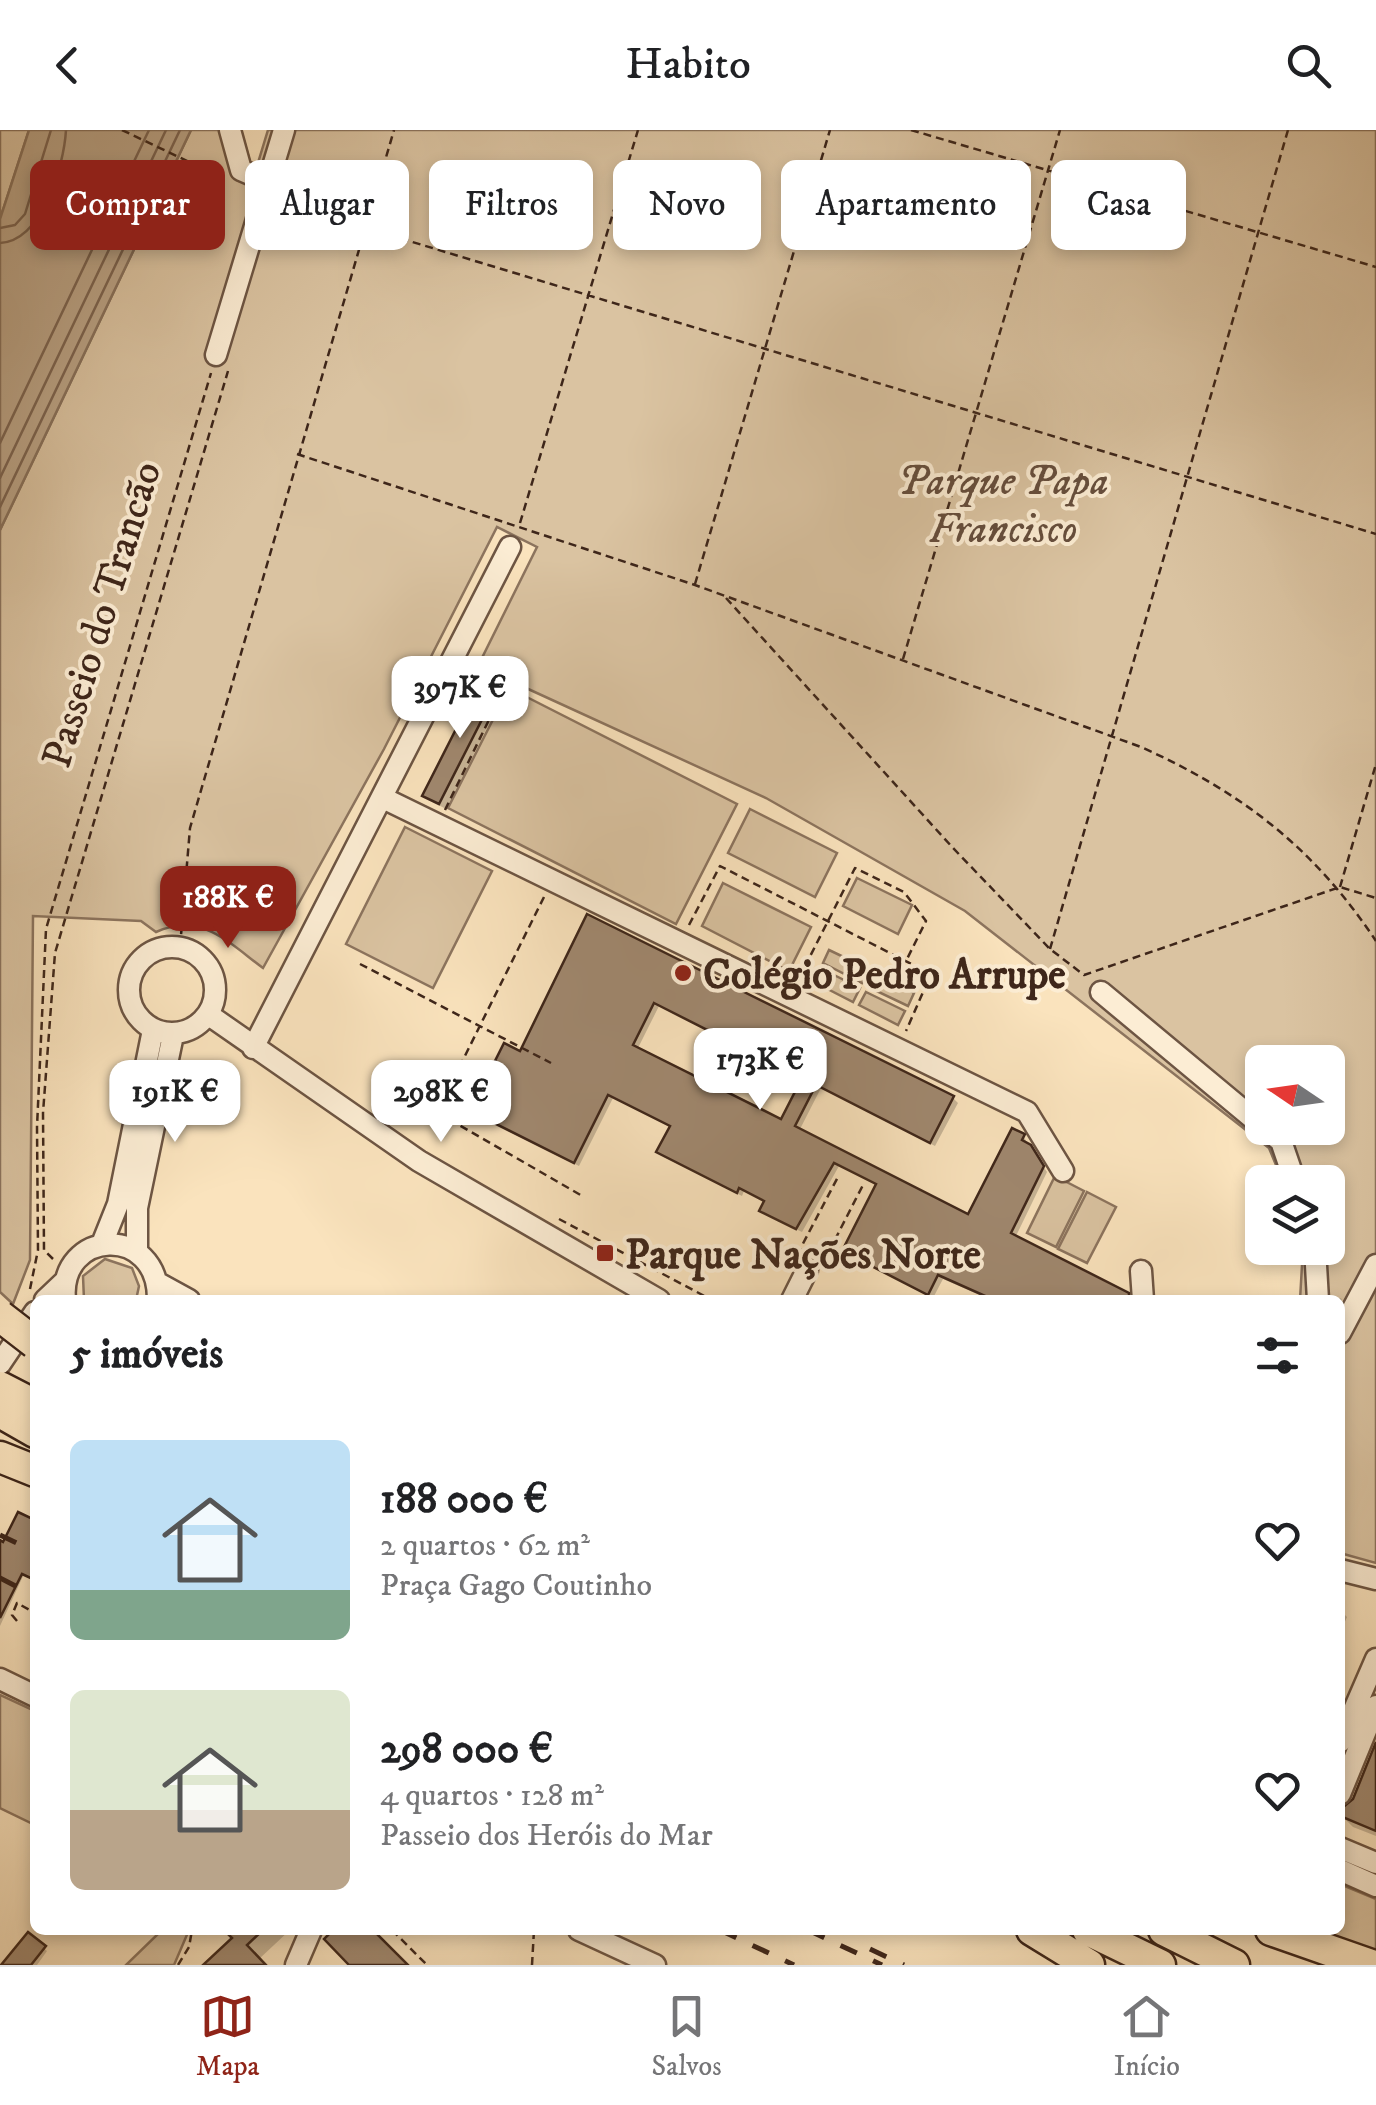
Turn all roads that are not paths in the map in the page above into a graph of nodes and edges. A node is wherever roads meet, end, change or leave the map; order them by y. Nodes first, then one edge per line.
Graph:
1 (230, 130) edge
2 (284, 130) edge
3 (275, 160) edge
4 (245, 172) edge
5 (251, 250) edge
6 (225, 355) road end
7 (510, 547) dead end
8 (383, 798) junction
9 (1101, 992) dead end
10 (208, 1014) junction
11 (163, 1032) junction
12 (253, 1048) junction
13 (1245, 1112) edge
14 (1063, 1171) dead end
15 (102, 1244) junction
16 (137, 1251) junction
17 (1317, 1265) edge
18 (1376, 1266) edge
19 (806, 1269) road end
20 (1140, 1271) dead end
21 (62, 1282) edge
22 (158, 1291) edge
23 (650, 1295) edge
24 (794, 1295) edge
25 (1142, 1295) edge
26 (1318, 1295) edge
27 (30, 1312) edge
28 (1345, 1324) edge
29 (16, 1334) edge
30 (0, 1364) edge
31 (0, 1387) edge
32 (30, 1402) edge
33 (0, 1412) edge
34 (30, 1429) edge
35 (0, 1457) edge
36 (30, 1470) edge
37 (1345, 1571) edge
38 (1376, 1579) edge
39 (1376, 1659) edge
40 (0, 1679) edge
41 (30, 1694) edge
42 (1376, 1706) edge
43 (1345, 1730) edge
44 (1345, 1782) edge
45 (1345, 1850) edge
46 (1376, 1863) edge
47 (1345, 1872) edge
48 (1376, 1886) edge
49 (310, 1935) edge
50 (590, 1935) edge
51 (1040, 1935) edge
52 (1098, 1935) edge
53 (1174, 1935) edge
54 (1286, 1935) edge
55 (1232, 1964) edge
56 (296, 1965) edge
57 (655, 1965) edge
58 (1089, 1965) edge
59 (1160, 1965) edge
60 (1371, 1965) edge

1 - 4 street
2 - 3 street
5 - 6 street
7 - 8 street
8 - 12 street
8 - 14 street
9 - 13 street
10 - 11 street
10 - 11 street
10 - 12 street
11 - 15 street
11 - 16 street
12 - 23 street
15 - 16 street
15 - 21 street
16 - 22 street
17 - 26 street
18 - 28 street
19 - 24 street
20 - 25 street
27 - 29 street
29 - 30 street
31 - 32 highway
33 - 34 highway
35 - 36 highway
37 - 38 street
39 - 43 street
40 - 41 street
42 - 44 street
45 - 46 street
47 - 48 street
49 - 56 street
50 - 57 street
51 - 58 highway
52 - 59 highway
53 - 55 highway
54 - 60 highway

